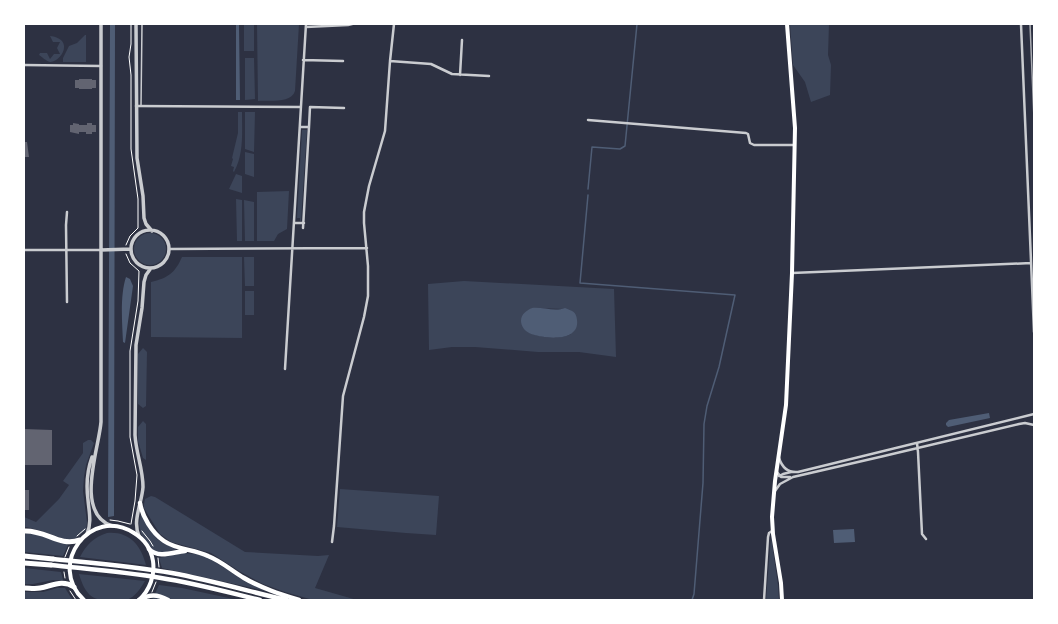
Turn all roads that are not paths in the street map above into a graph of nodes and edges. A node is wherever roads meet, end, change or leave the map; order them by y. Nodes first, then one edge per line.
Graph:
1 (102, 24) edge
2 (136, 24) edge
3 (142, 24) edge
4 (352, 24) edge
5 (394, 24) edge
6 (787, 24) edge
7 (1021, 24) edge
8 (306, 25) edge
9 (462, 40) dead end
10 (304, 60) junction
11 (343, 61) dead end
12 (390, 61) junction
13 (24, 65) edge
14 (101, 66) junction
15 (460, 75) junction
16 (489, 76) dead end
17 (136, 106) junction
18 (142, 106) junction
19 (301, 106) junction
20 (344, 108) dead end
21 (588, 120) dead end
22 (300, 127) junction
23 (309, 127) junction
24 (795, 145) junction
25 (67, 212) dead end
26 (294, 223) junction
27 (304, 223) junction
28 (303, 228) dead end
29 (152, 231) junction
30 (292, 248) junction
31 (367, 248) junction
32 (169, 249) junction
33 (24, 250) edge
34 (66, 250) junction
35 (101, 250) junction
36 (131, 250) junction
37 (1031, 263) junction
38 (151, 268) junction
39 (792, 273) junction
40 (66, 302) dead end
41 (1034, 332) edge
42 (285, 368) dead end
43 (1034, 414) edge
44 (1034, 425) edge
45 (917, 443) junction
46 (97, 445) junction
47 (918, 448) junction
48 (779, 455) junction
49 (777, 468) junction
50 (792, 472) junction
51 (780, 476) junction
52 (793, 477) junction
53 (775, 481) junction
54 (773, 495) junction
55 (140, 502) junction
56 (113, 526) junction
57 (773, 530) junction
58 (24, 531) edge
59 (87, 534) junction
60 (139, 537) junction
61 (926, 539) dead end
62 (80, 540) junction
63 (332, 542) dead end
64 (149, 549) junction
65 (193, 552) junction
66 (24, 556) edge
67 (53, 559) joint
68 (24, 563) edge
69 (51, 565) joint
70 (74, 587) junction
71 (24, 588) edge
72 (82, 599) edge
73 (139, 600) edge
74 (168, 600) edge
75 (260, 600) edge
76 (286, 600) edge
77 (299, 600) edge
78 (764, 600) edge
79 (782, 600) edge

1 - 14 street
2 - 17 street
3 - 18 lane
4 - 8 street
5 - 12 street
6 - 24 main road
7 - 37 street
8 - 10 street
9 - 15 street
10 - 11 street
10 - 19 street
12 - 15 street
12 - 31 street
13 - 14 street
14 - 35 street
15 - 16 street
17 - 18 street
17 - 29 street
18 - 19 street
19 - 22 street
20 - 23 street
21 - 24 street
22 - 23 street
22 - 26 street
23 - 27 street
24 - 39 main road
25 - 34 street
26 - 27 street
26 - 30 street
27 - 28 street
29 - 32 street
29 - 36 street
30 - 31 street
30 - 32 street
30 - 42 street
31 - 63 street
32 - 38 street
33 - 34 street
34 - 35 street
34 - 40 street
35 - 36 street
35 - 46 street
36 - 38 street
37 - 39 street
37 - 41 street
38 - 55 street
39 - 48 main road
43 - 45 street
44 - 47 street
45 - 47 street
45 - 50 street
46 - 56 street
46 - 59 street
47 - 52 street
47 - 61 street
48 - 49 main road
48 - 50 street
49 - 51 street
49 - 53 main road
50 - 51 street
51 - 52 street
51 - 53 street
52 - 54 street
53 - 54 main road
54 - 57 main road
55 - 60 street
55 - 65 highway
56 - 59 main road
56 - 60 main road
57 - 78 street
57 - 79 main road
58 - 62 highway
59 - 62 main road
60 - 64 main road
62 - 70 main road
64 - 65 highway
64 - 73 main road
65 - 77 highway
66 - 67 highway
67 - 76 highway
68 - 69 highway
69 - 75 highway
70 - 71 highway
70 - 72 main road
73 - 74 highway

